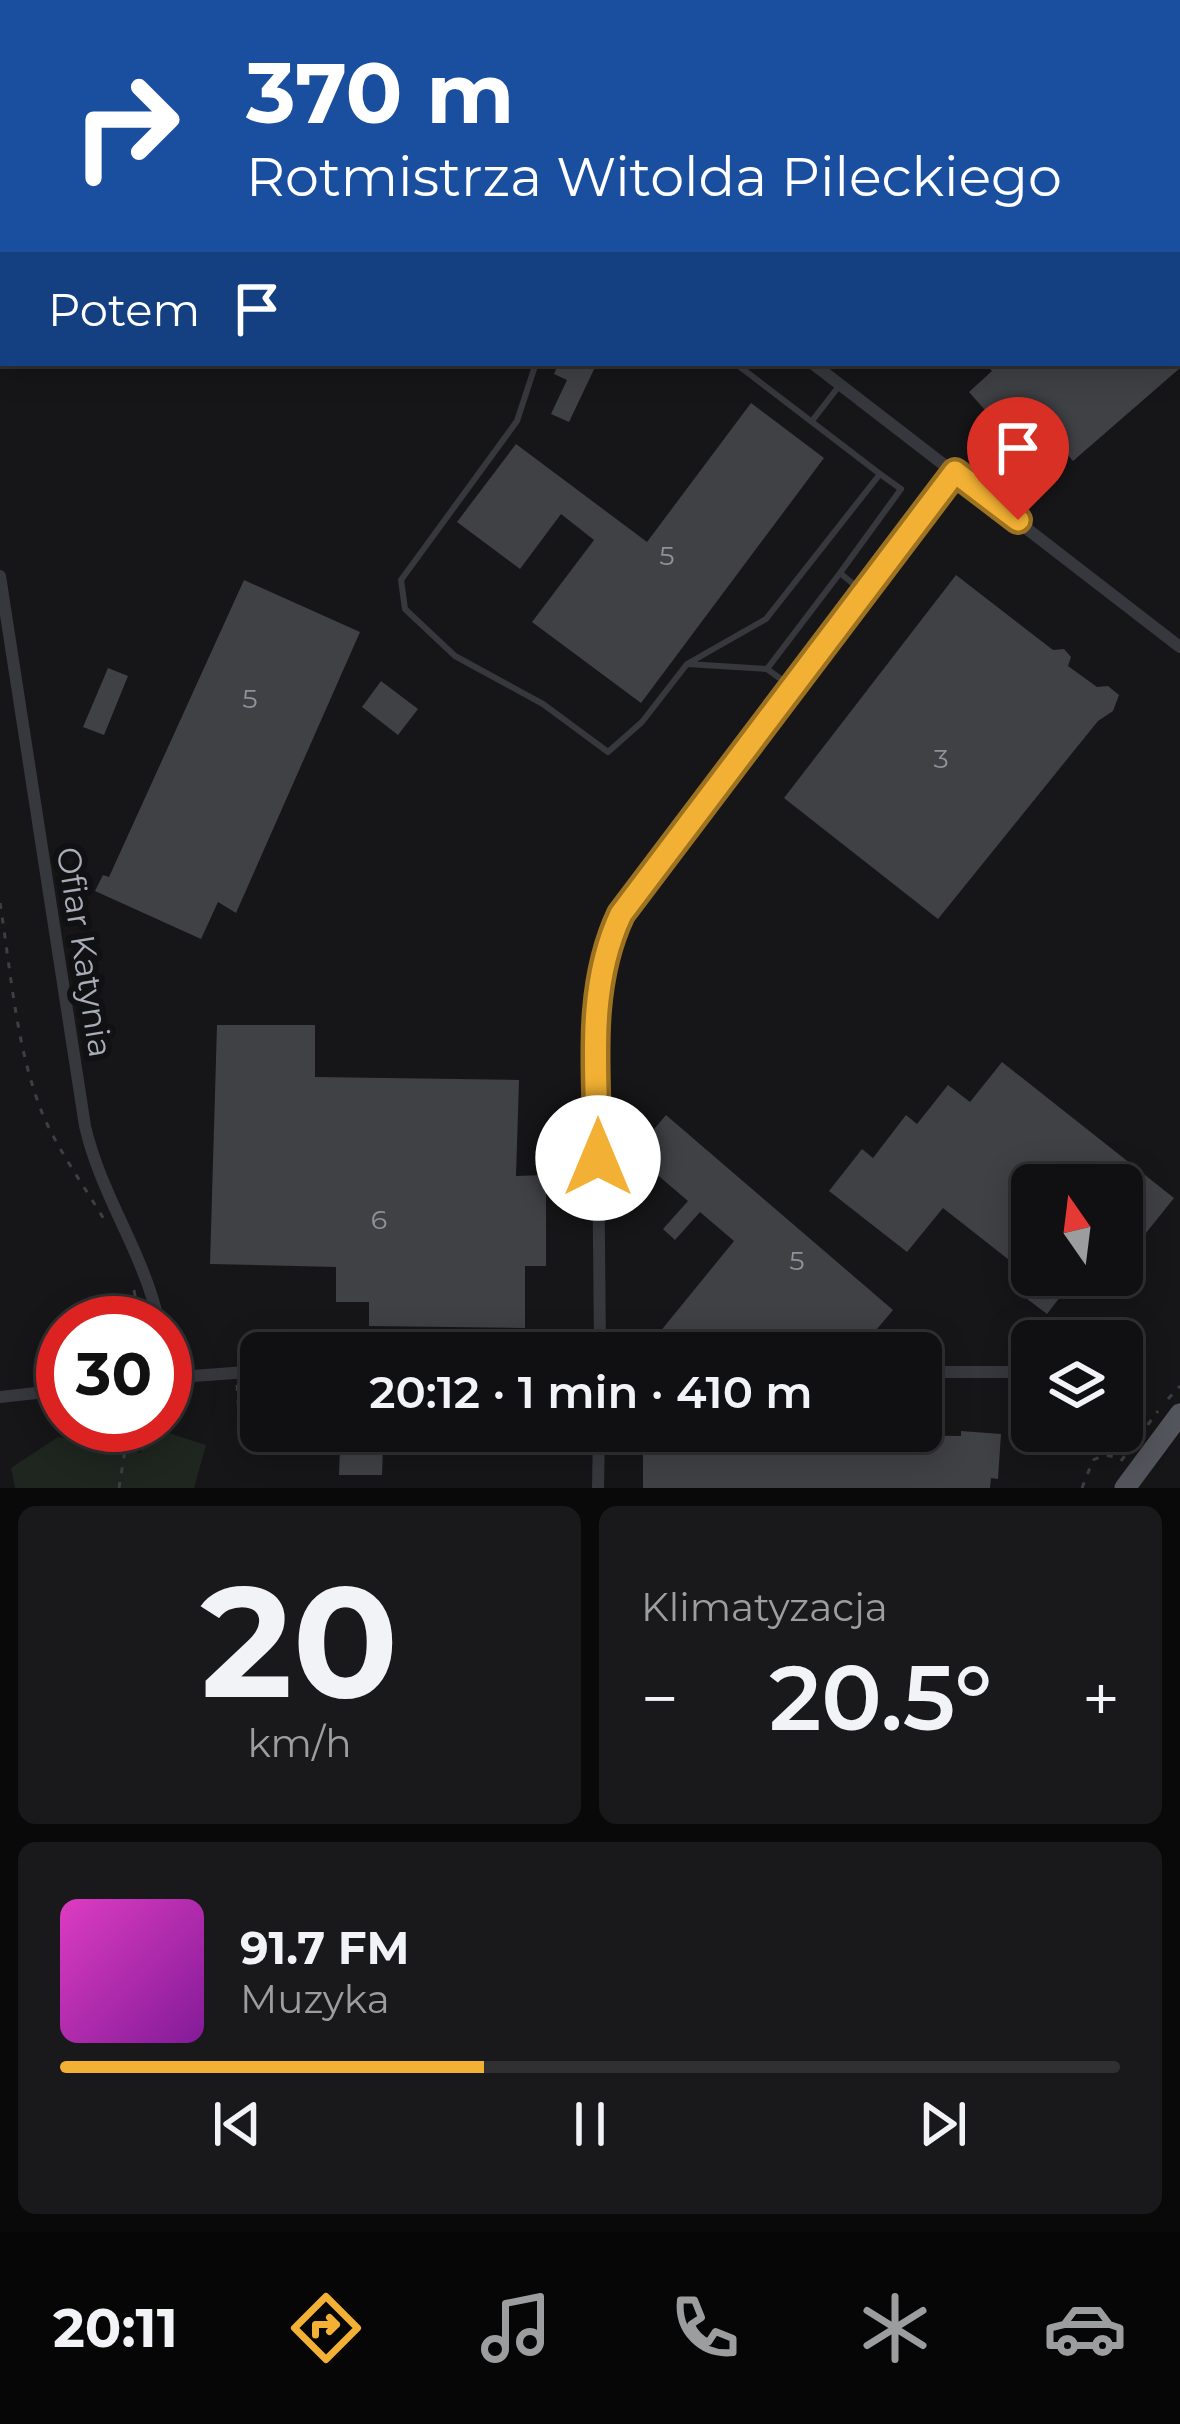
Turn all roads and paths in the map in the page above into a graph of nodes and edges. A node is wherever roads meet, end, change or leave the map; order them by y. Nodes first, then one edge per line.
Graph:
1 (535, 366) edge
2 (739, 366) edge
3 (816, 366) edge
4 (840, 384) junction
5 (812, 421) junction
6 (955, 472) junction
7 (880, 474) junction
8 (840, 573) junction
9 (0, 576) edge
10 (865, 593) junction
11 (1180, 647) edge
12 (687, 664) junction
13 (767, 669) junction
14 (792, 688) junction
15 (0, 903) edge
16 (107, 1225) dead end
17 (132, 1282) dead end
18 (136, 1296) edge
19 (152, 1296) edge
20 (600, 1332) edge
21 (237, 1371) joint
22 (942, 1372) edge
23 (1011, 1372) edge
24 (192, 1375) edge
25 (36, 1393) edge
26 (0, 1397) edge
27 (238, 1412) dead end
28 (1180, 1414) edge
29 (125, 1452) edge
30 (599, 1452) edge
31 (1122, 1459) dead end
32 (119, 1488) edge
33 (598, 1488) edge
34 (1082, 1488) edge
35 (1125, 1488) edge

1 - 12 lane
2 - 5 lane
3 - 4 street
4 - 5 lane
4 - 6 street
5 - 7 lane
6 - 10 street
6 - 11 street
7 - 8 lane
7 - 12 lane
8 - 10 lane
8 - 13 lane
9 - 19 street, Ofiar Katynia
10 - 14 street
12 - 13 lane
13 - 14 lane
14 - 20 street
15 - 16 path
17 - 18 path
21 - 24 street
21 - 27 path
22 - 23 street
25 - 26 street
28 - 35 main road
29 - 32 path
30 - 33 street
31 - 34 path

